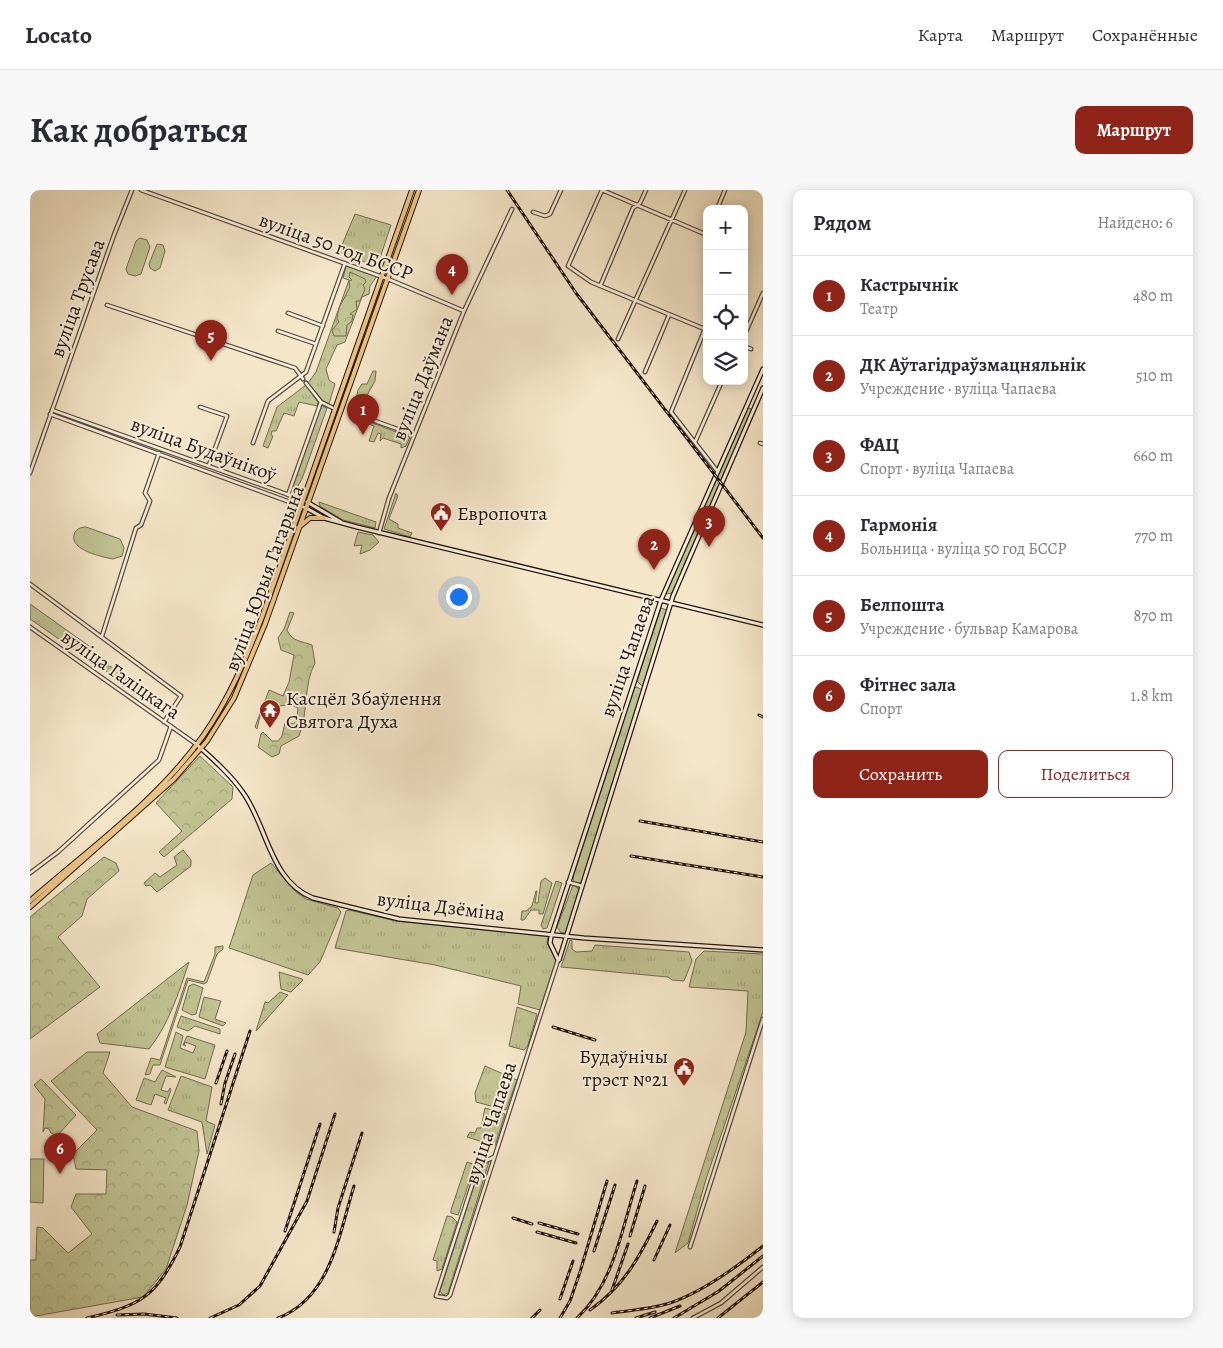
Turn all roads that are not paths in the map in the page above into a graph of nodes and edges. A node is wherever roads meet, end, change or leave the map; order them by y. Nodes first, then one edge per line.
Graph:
1 (132, 190) edge
2 (141, 190) edge
3 (412, 190) edge
4 (418, 190) edge
5 (561, 190) edge
6 (602, 190) edge
7 (646, 190) edge
8 (685, 190) edge
9 (725, 190) edge
10 (637, 205) junction
11 (719, 205) edge
12 (512, 209) dead end
13 (533, 212) dead end
14 (671, 220) junction
15 (703, 233) edge
16 (345, 263) junction
17 (382, 276) junction
18 (388, 279) junction
19 (601, 284) junction
20 (763, 293) edge
21 (635, 300) junction
22 (107, 305) dead end
23 (464, 310) junction
24 (288, 313) dead end
25 (669, 315) junction
26 (323, 326) junction
27 (748, 327) edge
28 (703, 329) edge
29 (278, 331) dead end
30 (703, 337) edge
31 (618, 339) dead end
32 (316, 344) junction
33 (748, 348) edge
34 (751, 349) dead end
35 (763, 369) edge
36 (644, 372) dead end
37 (302, 378) junction
38 (306, 383) dead end
39 (720, 385) edge
40 (763, 388) edge
41 (321, 402) junction
42 (200, 407) dead end
43 (336, 409) junction
44 (52, 410) junction
45 (352, 413) dead end
46 (50, 414) junction
47 (414, 435) junction
48 (138, 440) junction
49 (695, 442) junction
50 (253, 443) dead end
51 (136, 445) junction
52 (158, 453) junction
53 (209, 465) junction
54 (207, 470) junction
55 (718, 472) junction
56 (30, 473) edge
57 (248, 480) junction
58 (247, 485) junction
59 (288, 495) junction
60 (302, 503) junction
61 (308, 503) junction
62 (306, 508) junction
63 (324, 518) junction
64 (696, 522) junction
65 (343, 523) junction
66 (704, 525) junction
67 (299, 527) junction
68 (379, 533) junction
69 (30, 584) edge
70 (660, 600) junction
71 (671, 603) junction
72 (763, 625) edge
73 (30, 627) edge
74 (102, 636) junction
75 (164, 722) junction
76 (170, 726) junction
77 (196, 744) junction
78 (201, 748) junction
79 (30, 873) edge
80 (568, 882) junction
81 (582, 886) junction
82 (30, 900) edge
83 (30, 907) edge
84 (552, 934) junction
85 (566, 936) junction
86 (763, 950) edge
87 (558, 960) junction
88 (763, 1020) edge
89 (494, 1157) junction
90 (690, 1247) dead end
91 (763, 1267) edge
92 (693, 1318) edge

1 - 44 street, вуліца Трусава
2 - 16 street, вуліца 50 год БССР
3 - 17 main road, вуліца Юрыя Гагарына
4 - 18 main road, вуліца Юрыя Гагарына
5 - 13 street
6 - 10 street
6 - 19 street
7 - 10 street
8 - 14 street
9 - 11 street
10 - 14 street
10 - 19 street
12 - 23 street, вуліца Даўмана
14 - 15 street
14 - 21 street
16 - 17 street, вуліца 50 год БССР
16 - 26 street
17 - 18 street, вуліца 50 год БССР
17 - 43 main road, вуліца Юрыя Гагарына
18 - 23 street, вуліца 50 год БССР
18 - 61 main road, вуліца Юрыя Гагарына
19 - 21 street
20 - 27 street
21 - 25 street
21 - 31 street
22 - 37 street
23 - 47 street, вуліца Даўмана
24 - 26 street
25 - 28 street
25 - 36 street
26 - 32 street
29 - 32 street
30 - 49 street
32 - 37 street
33 - 34 street
35 - 55 main road, вуліца Чапаева
37 - 50 street
38 - 41 street
39 - 49 street
40 - 66 main road, вуліца Чапаева
41 - 43 street
41 - 59 street
42 - 53 street
43 - 60 main road, вуліца Юрыя Гагарына
44 - 46 street, вуліца Трусава
44 - 48 street, вуліца Будаўнікоў
45 - 47 street
46 - 51 street, вуліца Будаўнікоў
46 - 56 street, вуліца Трусава
47 - 68 street, вуліца Даўмана
48 - 51 street
48 - 53 street, вуліца Будаўнікоў
49 - 55 street
51 - 52 street, вуліца Будаўнікоў
52 - 54 street, вуліца Будаўнікоў
52 - 74 street
53 - 54 street
53 - 57 street, вуліца Будаўнікоў
54 - 58 street, вуліца Будаўнікоў
55 - 64 main road, вуліца Чапаева
57 - 58 street
57 - 59 street, вуліца Будаўнікоў
58 - 60 street, вуліца Будаўнікоў
59 - 60 street, вуліца Будаўнікоў
60 - 61 main road, вуліца Будаўнікоў
60 - 62 street, вуліца Будаўнікоў
60 - 77 main road, вуліца Юрыя Гагарына
61 - 62 main road, вуліца Юрыя Гагарына
61 - 65 main road, вуліца Будаўнікоў
62 - 63 main road, вуліца Будаўнікоў
62 - 67 main road, вуліца Юрыя Гагарына
63 - 65 main road, вуліца Будаўнікоў
63 - 67 main road
64 - 66 main road
64 - 70 main road, вуліца Чапаева
65 - 68 main road, вуліца Будаўнікоў
66 - 71 main road, вуліца Чапаева
67 - 78 main road, вуліца Юрыя Гагарына
68 - 70 main road, вуліца Будаўнікоў
69 - 74 street
70 - 71 main road, вуліца Будаўнікоў
70 - 80 main road, вуліца Чапаева
71 - 72 main road, вуліца Будаўнікоў
71 - 81 main road, вуліца Чапаева
73 - 75 street, вуліца Галіцкага
74 - 75 street
75 - 76 street, вуліца Галіцкага
76 - 77 street, вуліца Галіцкага
76 - 79 street
77 - 78 main road, вуліца Дзёміна
77 - 82 main road, вуліца Юрыя Гагарына
78 - 83 main road, вуліца Юрыя Гагарына
78 - 84 main road, вуліца Дзёміна
80 - 81 street
80 - 84 main road, вуліца Чапаева
81 - 85 main road, вуліца Чапаева
84 - 85 main road, вуліца Дзёміна
84 - 87 main road, вуліца Чапаева
85 - 86 main road, вуліца Дзёміна
85 - 87 main road, вуліца Чапаева
87 - 89 street, вуліца Чапаева
88 - 90 street
89 - 89 street, вуліца Чапаева
91 - 92 street

